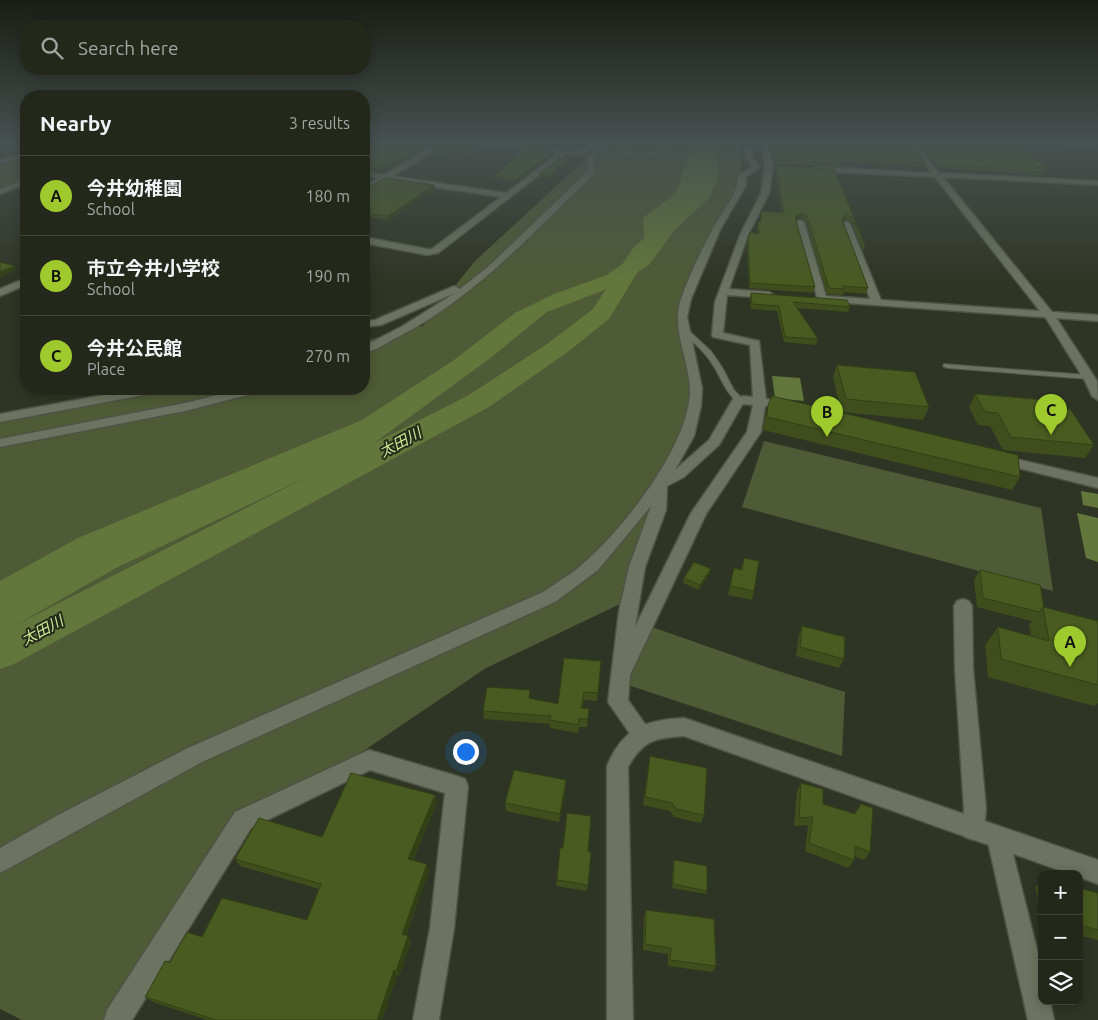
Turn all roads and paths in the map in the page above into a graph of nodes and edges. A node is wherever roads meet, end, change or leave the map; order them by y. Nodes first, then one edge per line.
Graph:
1 (460, 189) edge
2 (518, 189) edge
3 (575, 189) edge
4 (740, 189) edge
5 (766, 189) edge
6 (947, 189) edge
7 (508, 196) junction
8 (800, 222) edge
9 (846, 224) edge
10 (370, 241) edge
11 (474, 281) junction
12 (20, 284) edge
13 (724, 292) junction
14 (0, 293) edge
15 (783, 296) edge
16 (877, 303) junction
17 (1049, 315) junction
18 (1098, 318) edge
19 (370, 324) edge
20 (684, 331) junction
21 (370, 347) edge
22 (947, 366) dead end
23 (1088, 377) junction
24 (119, 395) edge
25 (215, 395) edge
26 (232, 395) edge
27 (1098, 396) edge
28 (741, 401) junction
29 (760, 401) junction
30 (193, 405) junction
31 (779, 406) edge
32 (4, 415) edge
33 (0, 443) edge
34 (982, 455) edge
35 (1098, 483) edge
36 (660, 484) junction
37 (963, 606) dead end
38 (620, 677) junction
39 (642, 734) junction
40 (973, 829) junction
41 (998, 838) junction
42 (0, 862) edge
43 (1098, 872) edge
44 (117, 1020) edge
45 (426, 1020) edge
46 (620, 1020) edge
47 (1041, 1020) edge

1 - 7 street
2 - 7 street
3 - 11 street
4 - 20 street
5 - 13 street
6 - 17 street
7 - 10 street
8 - 16 street
9 - 16 street
11 - 19 street
11 - 21 street
12 - 14 street
13 - 15 street
13 - 29 street
16 - 17 street
17 - 18 street
17 - 23 street
20 - 28 lane
20 - 36 street
22 - 23 lane
23 - 27 street
24 - 32 street
25 - 30 street
26 - 30 street
28 - 29 street
28 - 36 street
29 - 31 street
29 - 38 street
30 - 33 street
34 - 35 street
36 - 38 street
36 - 42 street
37 - 40 street
38 - 39 street
39 - 40 street
39 - 46 street
40 - 41 street
41 - 43 street
41 - 47 street
44 - 45 street

